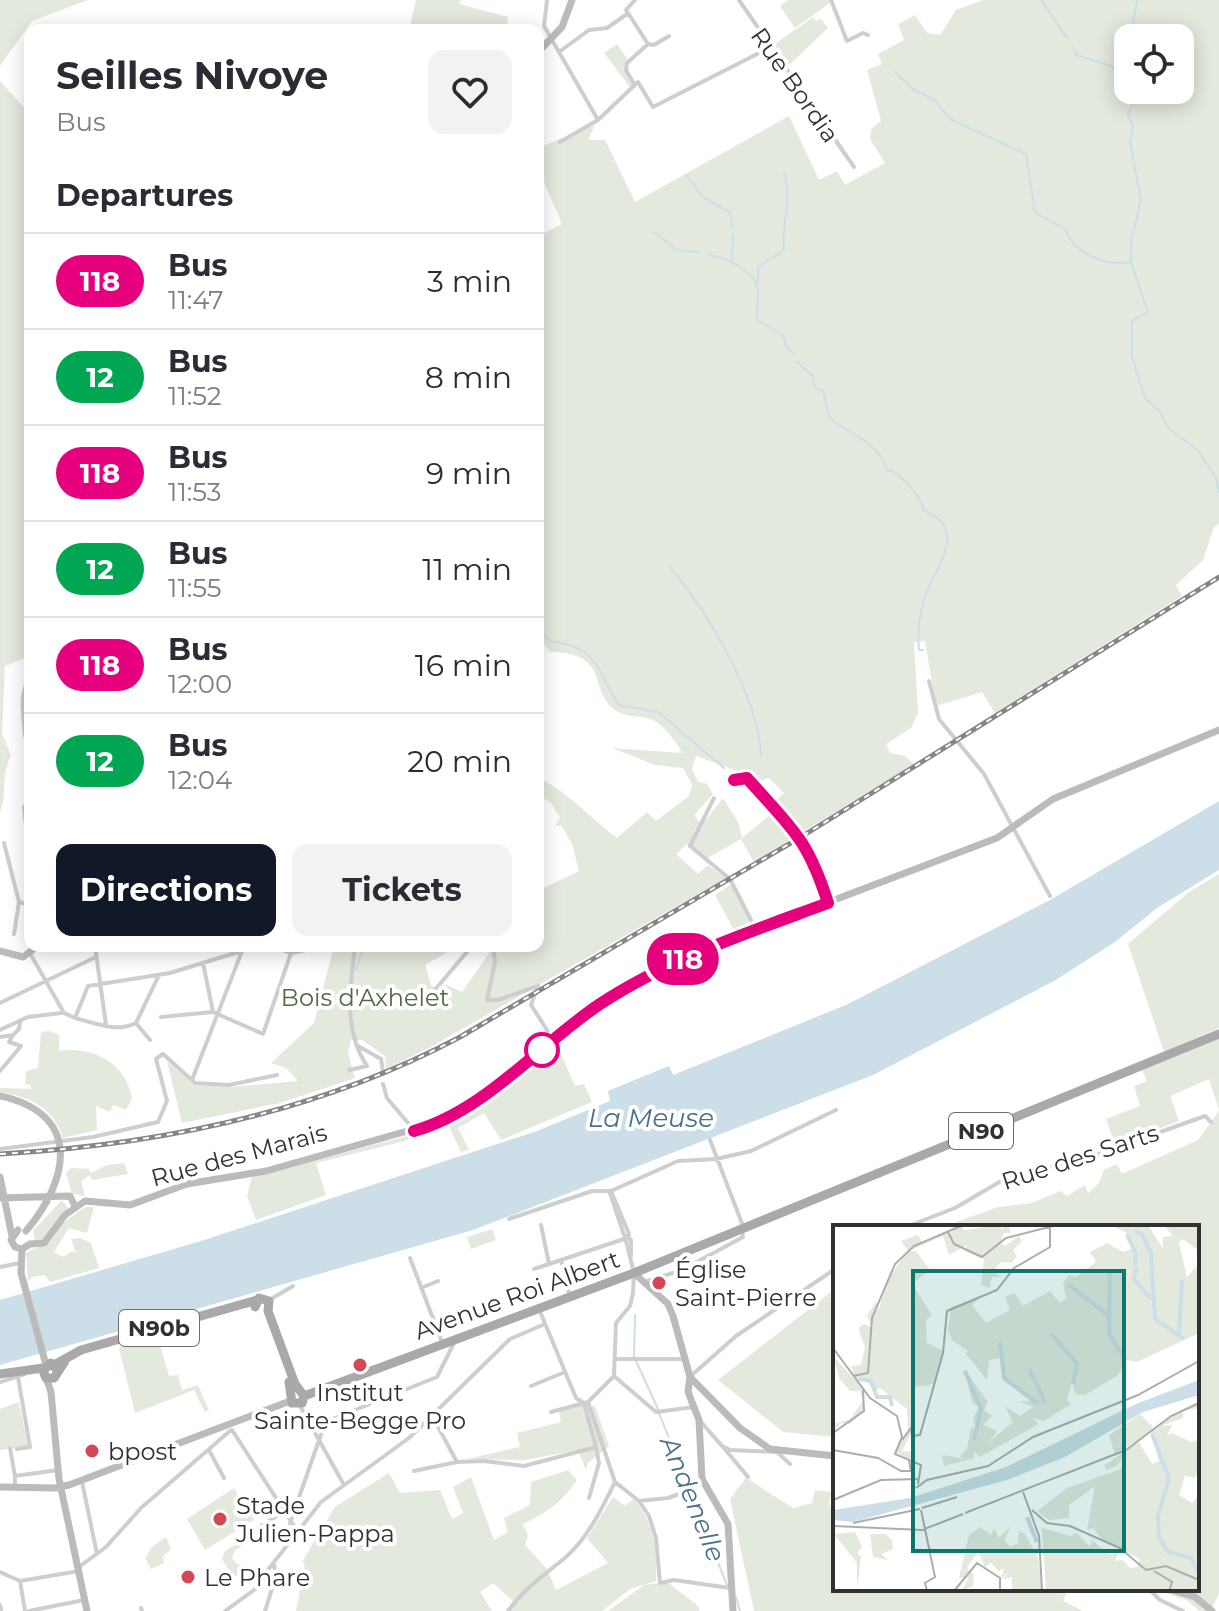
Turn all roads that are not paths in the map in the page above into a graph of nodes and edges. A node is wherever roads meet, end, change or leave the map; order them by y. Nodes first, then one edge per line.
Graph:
1 (547, 0) edge
2 (572, 0) edge
3 (635, 0) edge
4 (739, 0) edge
5 (832, 1) edge
6 (627, 14) junction
7 (868, 35) dead end
8 (669, 36) dead end
9 (551, 39) junction
10 (648, 44) junction
11 (544, 46) edge
12 (769, 48) junction
13 (559, 52) junction
14 (634, 84) junction
15 (598, 120) junction
16 (560, 142) dead end
17 (854, 167) dead end
18 (929, 681) dead end
19 (1218, 730) edge
20 (734, 780) dead end
21 (714, 798) dead end
22 (1012, 829) junction
23 (4, 843) dead end
24 (1050, 896) dead end
25 (19, 902) junction
26 (24, 903) edge
27 (828, 903) junction
28 (756, 929) junction
29 (14, 934) dead end
30 (0, 951) edge
31 (33, 952) edge
32 (96, 952) edge
33 (232, 952) edge
34 (241, 952) edge
35 (296, 952) edge
36 (355, 952) edge
37 (467, 952) edge
38 (494, 952) edge
39 (291, 953) joint
40 (31, 955) junction
41 (96, 957) junction
42 (203, 963) junction
43 (159, 975) junction
44 (47, 982) junction
45 (100, 983) junction
46 (428, 998) dead end
47 (0, 1003) edge
48 (64, 1013) junction
49 (214, 1013) junction
50 (161, 1017) dead end
51 (75, 1018) junction
52 (19, 1021) junction
53 (136, 1023) junction
54 (106, 1025) junction
55 (0, 1030) edge
56 (1219, 1034) edge
57 (13, 1035) junction
58 (0, 1037) edge
59 (150, 1040) dead end
60 (554, 1041) junction
61 (358, 1046) junction
62 (349, 1070) dead end
63 (0, 1071) edge
64 (383, 1072) dead end
65 (277, 1075) dead end
66 (192, 1080) junction
67 (383, 1084) dead end
68 (0, 1096) edge
69 (836, 1110) dead end
70 (1211, 1122) dead end
71 (414, 1131) junction
72 (710, 1140) dead end
73 (0, 1149) edge
74 (716, 1159) junction
75 (0, 1177) edge
76 (611, 1191) junction
77 (1, 1196) edge
78 (75, 1206) junction
79 (509, 1219) dead end
80 (541, 1225) dead end
81 (911, 1225) edge
82 (742, 1229) junction
83 (19, 1233) junction
84 (627, 1238) junction
85 (26, 1246) junction
86 (410, 1258) dead end
87 (561, 1260) junction
88 (20, 1263) junction
89 (549, 1264) junction
90 (0, 1267) edge
91 (534, 1269) dead end
92 (833, 1270) edge
93 (634, 1273) junction
94 (438, 1281) dead end
95 (644, 1282) junction
96 (293, 1286) dead end
97 (421, 1288) junction
98 (570, 1297) junction
99 (262, 1306) junction
100 (539, 1309) junction
101 (545, 1324) junction
102 (456, 1339) junction
103 (443, 1344) junction
104 (615, 1359) junction
105 (685, 1359) junction
106 (25, 1368) junction
107 (49, 1369) junction
108 (565, 1371) junction
109 (0, 1374) edge
110 (614, 1376) junction
111 (18, 1377) junction
112 (690, 1377) junction
113 (0, 1382) edge
114 (531, 1386) dead end
115 (297, 1399) junction
116 (586, 1402) junction
117 (694, 1407) junction
118 (551, 1412) dead end
119 (431, 1414) junction
120 (330, 1420) junction
121 (699, 1420) junction
122 (231, 1427) junction
123 (317, 1440) junction
124 (596, 1447) junction
125 (723, 1447) junction
126 (209, 1450) junction
127 (777, 1452) junction
128 (833, 1456) edge
129 (457, 1462) junction
130 (790, 1464) dead end
131 (58, 1470) junction
132 (414, 1471) dead end
133 (15, 1476) junction
134 (748, 1477) dead end
135 (224, 1478) dead end
136 (81, 1481) junction
137 (615, 1482) junction
138 (344, 1485) junction
139 (0, 1487) edge
140 (15, 1487) junction
141 (62, 1487) junction
142 (690, 1490) dead end
143 (589, 1498) dead end
144 (639, 1501) junction
145 (283, 1512) junction
146 (270, 1520) dead end
147 (290, 1523) junction
148 (298, 1532) junction
149 (97, 1554) junction
150 (274, 1563) junction
151 (79, 1569) junction
152 (267, 1571) junction
153 (274, 1571) junction
154 (0, 1572) edge
155 (270, 1580) junction
156 (20, 1581) junction
157 (732, 1589) junction
158 (1151, 1591) edge
159 (1176, 1591) edge
160 (84, 1600) junction
161 (27, 1611) edge
162 (87, 1611) edge
163 (225, 1611) edge
164 (265, 1611) edge
165 (508, 1611) edge
166 (733, 1611) edge
167 (1183, 1611) edge
168 (1212, 1611) edge

1 - 9 street
2 - 9 main road
3 - 6 street
4 - 12 street, Rue Bordia
5 - 7 street
6 - 10 street
6 - 13 street
8 - 10 street
9 - 11 main road
9 - 13 street
10 - 14 street
12 - 14 street
12 - 17 street, Rue Bordia
13 - 15 street
14 - 15 street
15 - 16 street
18 - 22 street
19 - 22 main road, Rue des Marais
20 - 27 street
21 - 28 street
22 - 24 street
22 - 27 main road, Rue des Marais
23 - 25 street
25 - 26 street
25 - 29 street
27 - 28 main road, Rue des Marais
28 - 60 main road, Rue des Marais
30 - 40 main road
31 - 40 main road
32 - 41 street
33 - 42 street
34 - 49 street
35 - 39 street
36 - 61 street
37 - 46 street
38 - 60 street
39 - 49 street
40 - 44 street
41 - 44 street
41 - 45 street
42 - 43 street
42 - 49 street
43 - 45 street
43 - 53 street
44 - 47 street
44 - 48 street
45 - 51 street
45 - 54 street
48 - 51 street
48 - 52 street
49 - 50 street
49 - 66 street
51 - 54 street
52 - 55 street
52 - 57 street
53 - 54 street
53 - 59 street
56 - 82 main road, N90
57 - 58 street
57 - 63 street
60 - 71 main road, Rue des Marais
61 - 62 street
61 - 64 street
65 - 66 street
66 - 73 street
67 - 71 street
68 - 83 main road
69 - 74 street
70 - 81 street, Rue des Sarts
71 - 78 main road, Rue des Marais
72 - 74 street
74 - 76 street
74 - 82 street
75 - 77 main road
76 - 79 street
76 - 84 street
77 - 78 main road, Rue des Marais
77 - 83 main road
78 - 85 main road
80 - 89 street
82 - 93 main road, Avenue Roi Albert / N90
82 - 95 street
83 - 85 main road
83 - 85 main road
84 - 87 street
84 - 93 street
85 - 88 main road
86 - 97 street
87 - 89 street
87 - 98 street
88 - 90 street
88 - 107 main road
89 - 91 street
92 - 112 street
93 - 95 main road
93 - 98 main road, Avenue Roi Albert / N90
93 - 104 street
94 - 97 street
95 - 105 main road
96 - 99 street
97 - 103 street
98 - 100 main road, Avenue Roi Albert / N90
99 - 107 main road, N90b
99 - 115 main road
100 - 101 street
100 - 102 main road, Avenue Roi Albert / N90
101 - 108 street
101 - 119 street
102 - 103 main road, Avenue Roi Albert / N90
102 - 120 street
103 - 115 main road, Avenue Roi Albert / N90
104 - 105 street
104 - 110 street
105 - 112 main road
106 - 107 main road, N90b
106 - 109 main road, N90b
106 - 111 street
107 - 131 main road
108 - 114 street
108 - 116 street
110 - 116 street
110 - 117 street
111 - 113 street
111 - 133 street
112 - 117 main road
112 - 127 main road
115 - 120 street
115 - 122 main road, Avenue Roi Albert / N90
115 - 123 street
116 - 118 street
116 - 124 street
116 - 137 street
117 - 121 main road
119 - 129 street
119 - 138 street
120 - 123 street
121 - 125 street
121 - 157 main road
122 - 126 street
122 - 136 main road, Avenue Roi Albert / N90
122 - 145 street
123 - 138 street
123 - 147 street
124 - 129 street
124 - 143 street
125 - 127 street
125 - 134 street
126 - 135 street
126 - 149 street
127 - 128 main road
127 - 130 street
129 - 132 street
131 - 133 street
131 - 141 main road
133 - 140 street
136 - 141 main road, Avenue Roi Albert / N90
136 - 149 street
137 - 144 street
137 - 165 street
138 - 148 street
139 - 140 main road, N90
140 - 141 main road, N90
141 - 151 main road
142 - 144 street
144 - 157 street
145 - 146 street
145 - 147 street
147 - 148 street
148 - 150 street
149 - 151 street
150 - 152 street
150 - 153 street
151 - 156 street
151 - 160 main road
152 - 153 street
152 - 155 street
153 - 155 street
154 - 156 street
155 - 163 street
155 - 164 street
156 - 161 street
157 - 166 main road
158 - 167 street
159 - 168 main road
160 - 161 street
160 - 162 main road

